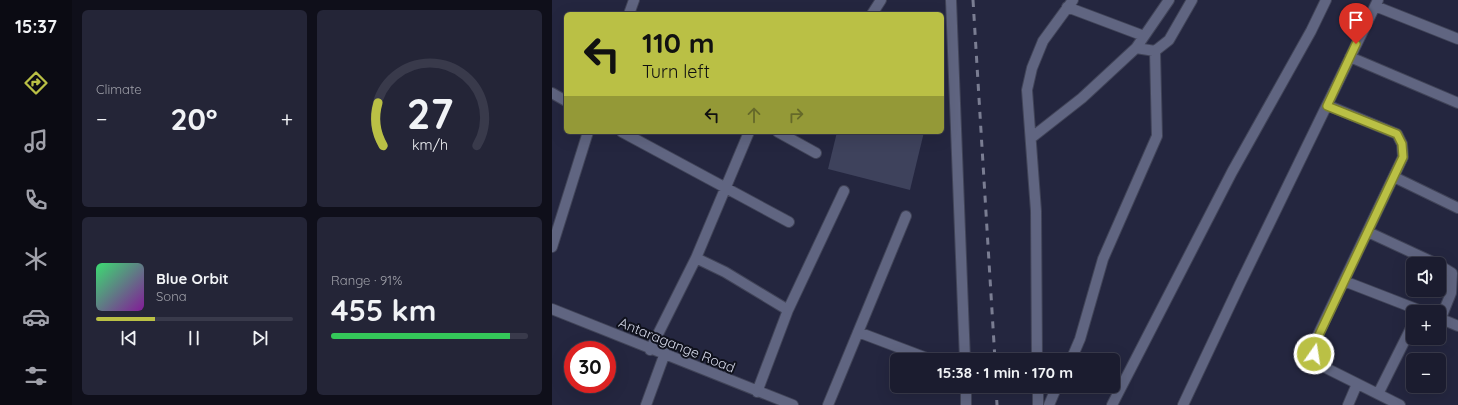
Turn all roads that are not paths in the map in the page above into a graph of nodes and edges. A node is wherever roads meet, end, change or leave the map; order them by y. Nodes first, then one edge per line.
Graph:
1 (634, 0) edge
2 (881, 0) edge
3 (951, 0) edge
4 (1169, 0) edge
5 (1192, 0) edge
6 (1326, 0) edge
7 (1377, 3) edge
8 (1070, 4) edge
9 (630, 12) edge
10 (873, 12) edge
11 (1144, 36) junction
12 (1458, 39) edge
13 (1136, 48) junction
14 (1155, 52) junction
15 (1350, 57) junction
16 (552, 93) edge
17 (564, 100) edge
18 (1458, 103) edge
19 (1327, 106) junction
20 (587, 134) edge
21 (626, 134) edge
22 (748, 134) edge
23 (782, 134) edge
24 (1032, 138) junction
25 (816, 153) dead end
26 (1394, 177) junction
27 (724, 187) junction
28 (844, 191) dead end
29 (1458, 208) edge
30 (906, 216) dead end
31 (789, 222) dead end
32 (1368, 232) junction
33 (552, 247) edge
34 (1423, 257) edge
35 (696, 258) junction
36 (1446, 269) edge
37 (1344, 281) junction
38 (1406, 305) edge
39 (1446, 305) edge
40 (552, 309) edge
41 (788, 310) junction
42 (1446, 321) edge
43 (1458, 326) edge
44 (858, 332) junction
45 (1406, 338) edge
46 (650, 350) junction
47 (914, 353) edge
48 (965, 353) edge
49 (1037, 353) edge
50 (1074, 353) edge
51 (665, 354) junction
52 (1357, 384) junction
53 (757, 392) junction
54 (966, 393) edge
55 (1038, 393) edge
56 (1054, 393) edge
57 (1378, 394) junction
58 (770, 401) edge
59 (646, 405) edge
60 (793, 405) edge
61 (828, 405) edge
62 (966, 405) edge
63 (1038, 405) edge
64 (1049, 405) edge
65 (1112, 405) edge
66 (1183, 405) edge
67 (1348, 405) edge
68 (1400, 405) edge

1 - 9 street
2 - 10 street
3 - 48 street
4 - 11 street
5 - 14 street
6 - 65 street
7 - 12 street
7 - 15 street
8 - 11 street
8 - 24 street
11 - 13 street
13 - 14 street
13 - 24 street
14 - 50 street
15 - 18 street
15 - 19 street
16 - 17 street
19 - 26 street
19 - 66 street
20 - 33 street
21 - 27 street
22 - 27 street
23 - 25 street
24 - 49 street
26 - 29 street
26 - 32 street
27 - 31 street
27 - 35 street
28 - 41 street
30 - 44 street
32 - 34 street
32 - 37 street
35 - 41 street
35 - 46 street
36 - 39 street
37 - 38 street
37 - 52 street
40 - 46 street, Antaragange Road
41 - 53 street
42 - 43 street
44 - 47 street
44 - 61 street
45 - 57 street
46 - 51 street, Antaragange Road
51 - 53 street, Antaragange Road
51 - 59 street
52 - 57 street
52 - 67 street
53 - 58 street, Antaragange Road
54 - 62 street
55 - 63 street
56 - 64 street
57 - 68 street
58 - 60 street, Antaragange Road

